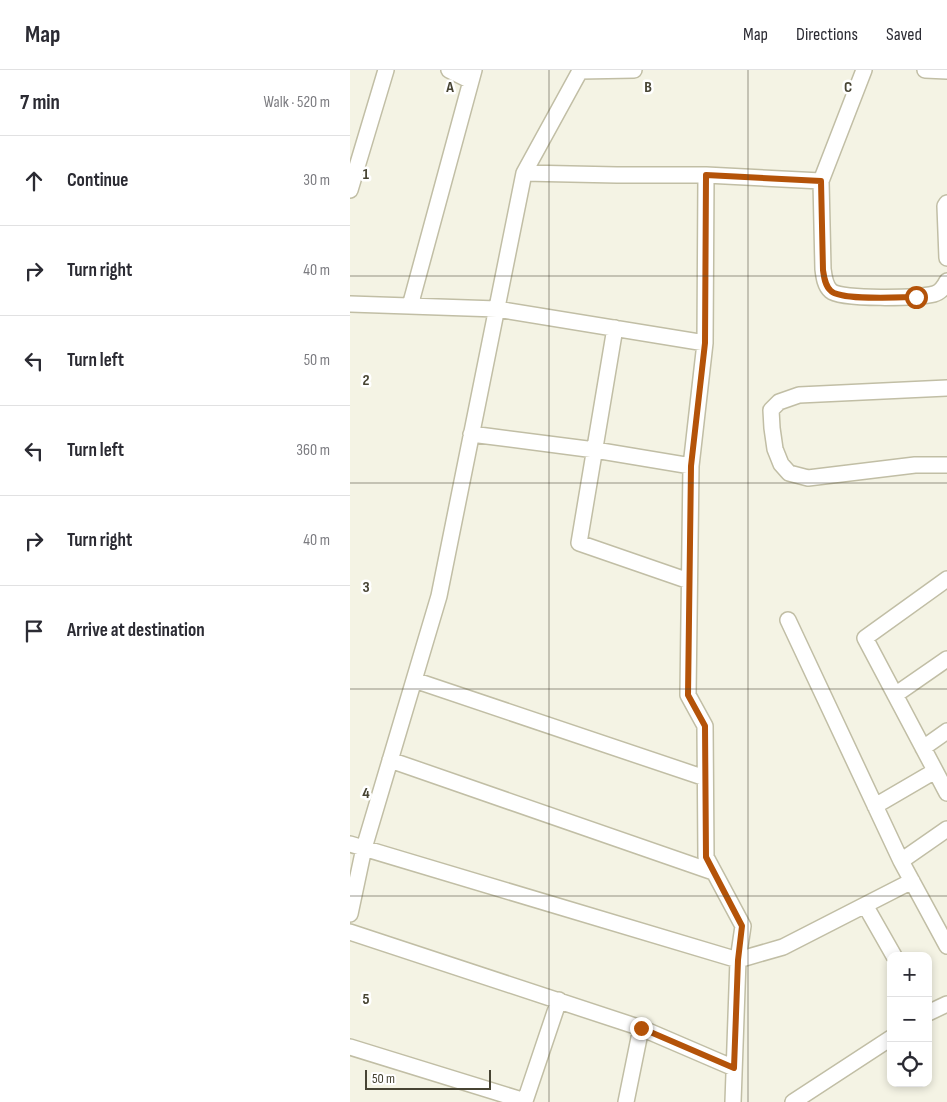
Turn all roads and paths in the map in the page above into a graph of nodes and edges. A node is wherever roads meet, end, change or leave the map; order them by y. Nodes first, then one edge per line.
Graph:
1 (386, 70) edge
2 (450, 70) edge
3 (580, 70) edge
4 (634, 70) edge
5 (864, 70) edge
6 (924, 70) edge
7 (947, 71) edge
8 (472, 75) edge
9 (524, 173) junction
10 (706, 175) junction
11 (821, 181) junction
12 (350, 190) edge
13 (947, 204) edge
14 (947, 258) edge
15 (947, 281) edge
16 (350, 304) edge
17 (410, 306) junction
18 (497, 309) junction
19 (615, 328) junction
20 (705, 343) junction
21 (947, 388) edge
22 (472, 434) junction
23 (595, 450) junction
24 (947, 465) edge
25 (691, 466) junction
26 (947, 579) edge
27 (689, 581) junction
28 (788, 620) dead end
29 (947, 659) edge
30 (414, 680) junction
31 (896, 695) junction
32 (947, 731) edge
33 (923, 748) junction
34 (390, 760) junction
35 (935, 771) junction
36 (705, 778) junction
37 (947, 793) edge
38 (875, 806) junction
39 (947, 829) edge
40 (357, 846) edge
41 (901, 861) junction
42 (713, 872) junction
43 (912, 881) junction
44 (865, 905) junction
45 (350, 914) edge
46 (350, 932) edge
47 (947, 946) edge
48 (892, 952) edge
49 (738, 960) junction
50 (559, 1000) junction
51 (947, 1004) edge
52 (932, 1011) edge
53 (641, 1028) junction
54 (887, 1041) edge
55 (350, 1047) edge
56 (734, 1068) junction
57 (526, 1101) edge
58 (626, 1102) edge
59 (733, 1102) edge
60 (793, 1102) edge

1 - 12 street
2 - 8 street
3 - 4 street
3 - 9 street
5 - 11 street
6 - 7 street
8 - 17 street
9 - 10 street
9 - 18 street
10 - 11 street
10 - 20 street
11 - 15 street
13 - 14 street
16 - 17 street
17 - 18 street
18 - 19 street
18 - 22 street
19 - 20 street
19 - 23 street
20 - 25 street
21 - 24 street
22 - 23 street
22 - 30 street
23 - 25 street
23 - 27 street
25 - 27 street
26 - 31 street
27 - 36 street
28 - 38 street
29 - 31 street
30 - 34 street
30 - 36 street
31 - 33 street
32 - 33 street
33 - 35 street
34 - 40 street
34 - 42 street
35 - 37 street
35 - 38 street
36 - 42 street
38 - 41 street
39 - 41 street
40 - 45 street
40 - 49 street
41 - 43 street
42 - 49 street
43 - 44 street
43 - 47 street
44 - 48 street
44 - 49 street
46 - 50 street
49 - 56 street
50 - 53 street
50 - 57 street
51 - 52 street
53 - 56 street
53 - 58 street
54 - 60 street
55 - 57 street
56 - 59 street

